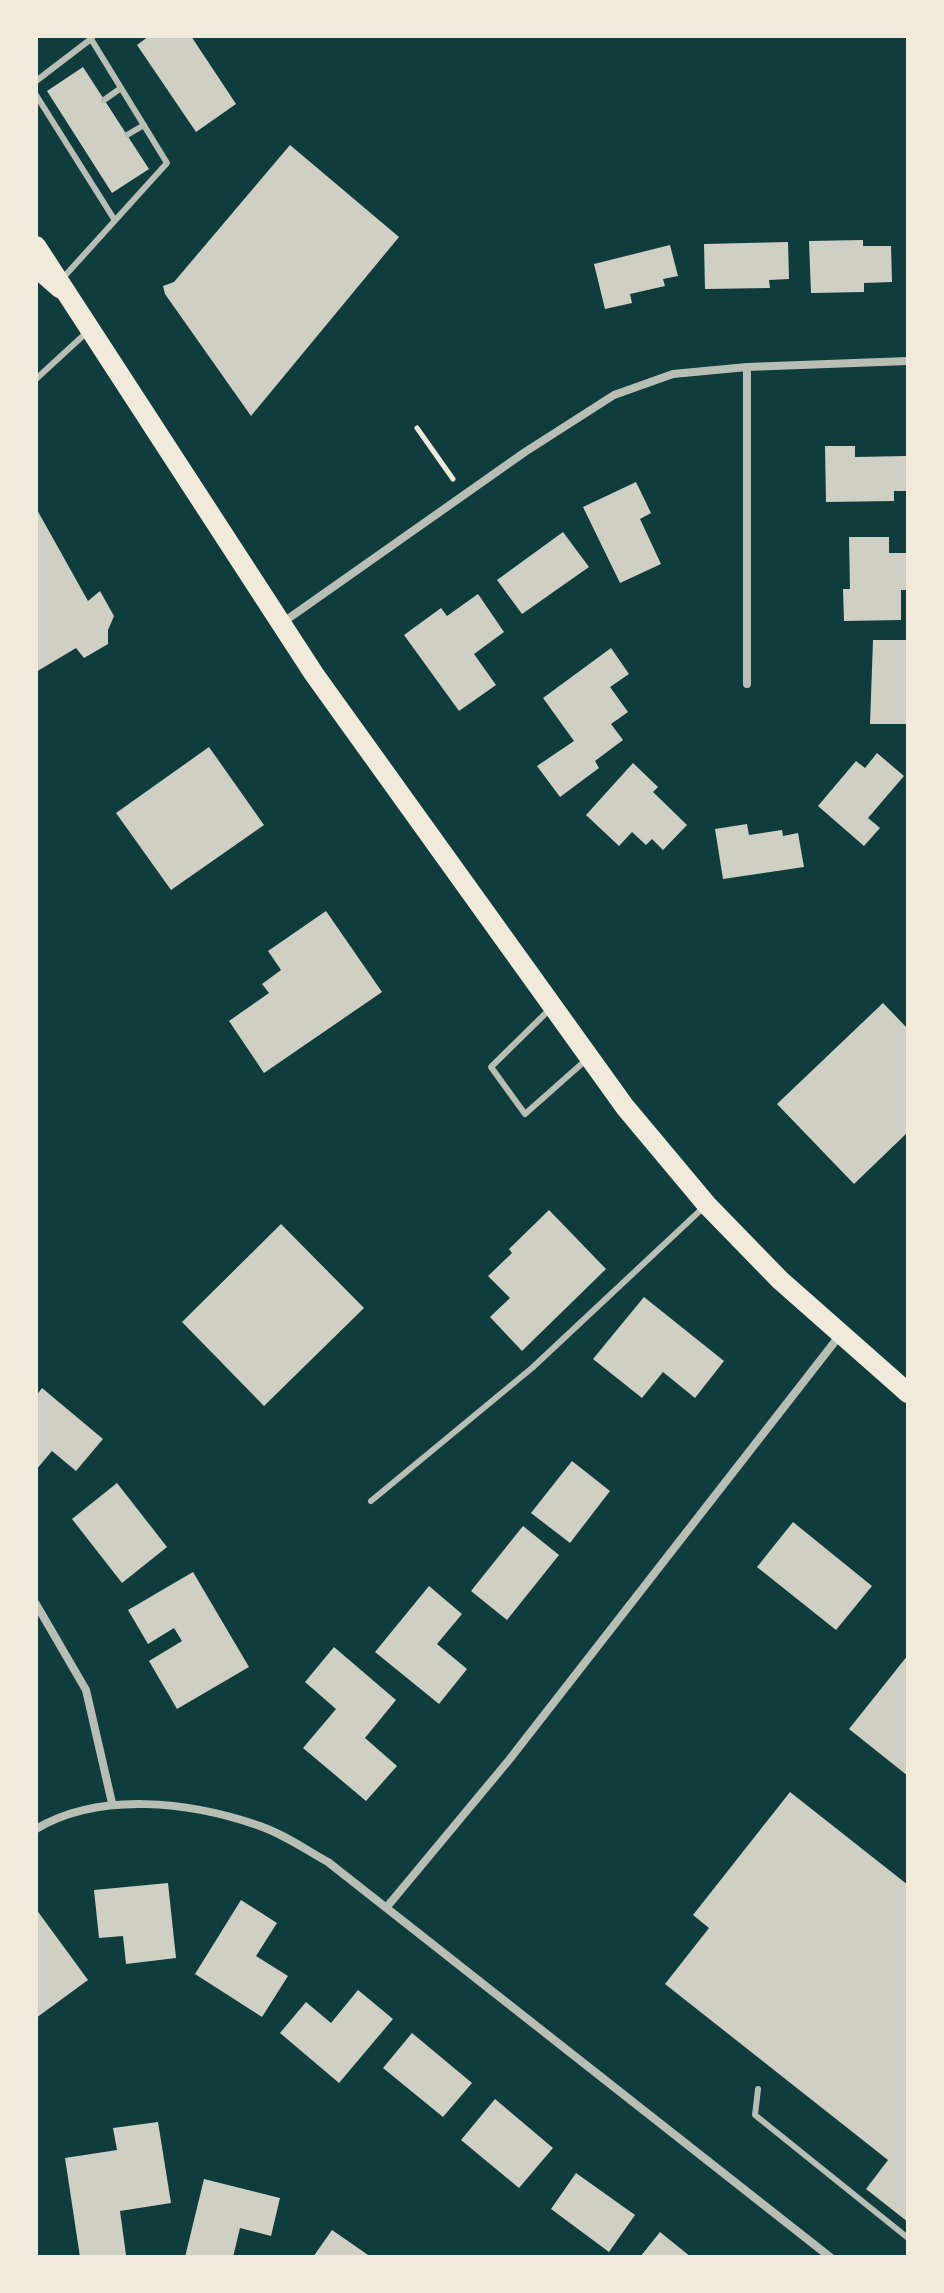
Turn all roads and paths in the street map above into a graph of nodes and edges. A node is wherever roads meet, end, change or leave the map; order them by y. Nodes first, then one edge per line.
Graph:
1 (92, 37) edge
2 (36, 81) edge
3 (121, 88) junction
4 (36, 95) edge
5 (104, 100) dead end
6 (67, 124) dead end
7 (144, 125) junction
8 (58, 130) junction
9 (127, 135) dead end
10 (90, 159) dead end
11 (80, 165) junction
12 (114, 219) junction
13 (36, 246) edge
14 (36, 270) edge
15 (60, 281) junction
16 (75, 303) junction
17 (91, 328) junction
18 (908, 361) edge
19 (747, 367) junction
20 (36, 379) edge
21 (417, 428) dead end
22 (465, 495) junction
23 (281, 624) junction
24 (747, 684) dead end
25 (552, 1008) junction
26 (588, 1058) junction
27 (707, 1205) junction
28 (840, 1334) junction
29 (908, 1393) edge
30 (371, 1501) dead end
31 (36, 1604) edge
32 (112, 1803) junction
33 (36, 1829) edge
34 (386, 1908) junction
35 (758, 2089) dead end
36 (908, 2238) edge
37 (830, 2257) edge

1 - 2 lane
1 - 3 lane
3 - 5 lane
3 - 7 lane
4 - 8 lane
6 - 8 lane
7 - 9 lane
7 - 12 lane
8 - 11 lane
10 - 11 lane
11 - 12 lane
12 - 15 lane
13 - 15 main road
14 - 16 main road
15 - 16 main road
16 - 17 main road
17 - 20 lane
17 - 23 main road
18 - 19 street
19 - 22 street
19 - 24 street
21 - 22 path
22 - 23 street
23 - 25 main road
25 - 26 main road
25 - 26 lane
26 - 27 main road
27 - 28 main road
27 - 30 lane
28 - 29 main road
28 - 34 street
31 - 32 street
32 - 33 street
32 - 34 street
34 - 37 street
35 - 36 lane

